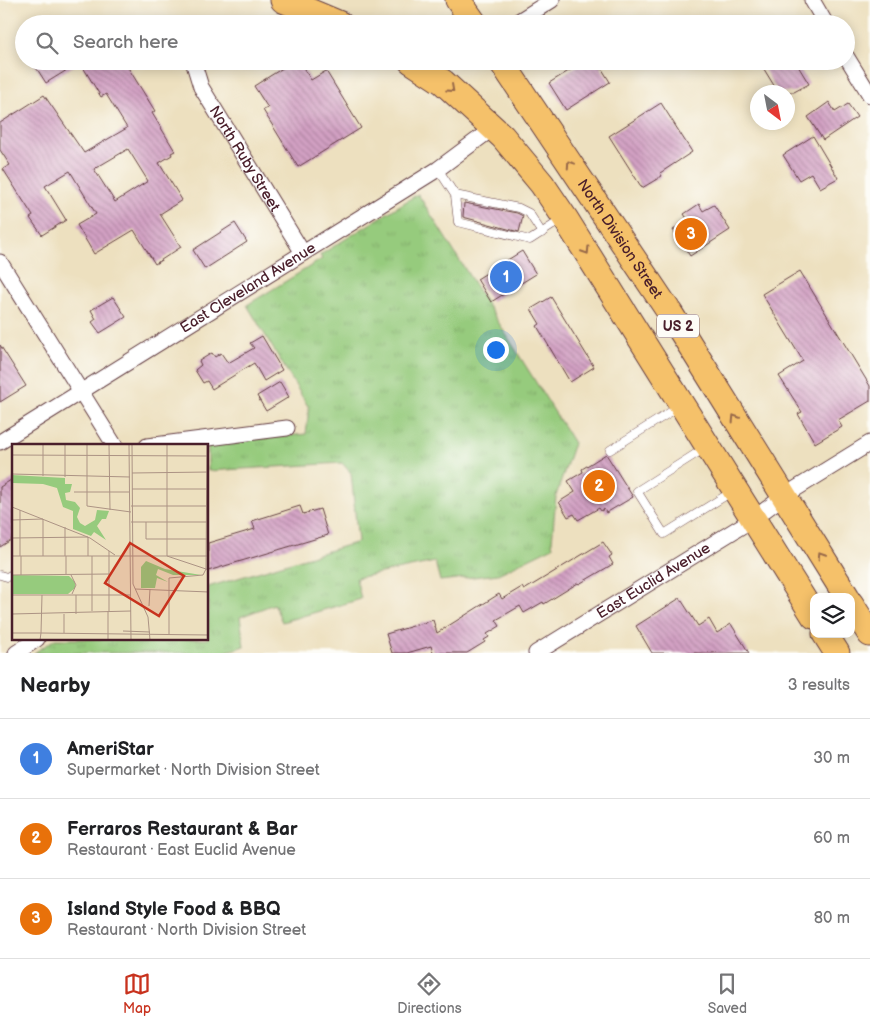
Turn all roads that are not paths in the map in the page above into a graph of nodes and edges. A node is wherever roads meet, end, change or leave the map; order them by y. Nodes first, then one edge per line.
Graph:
1 (283, 0) edge
2 (458, 0) edge
3 (552, 0) edge
4 (813, 0) edge
5 (319, 15) edge
6 (469, 15) edge
7 (528, 15) edge
8 (821, 15) edge
9 (196, 70) edge
10 (425, 70) edge
11 (507, 70) edge
12 (855, 70) edge
13 (870, 95) edge
14 (493, 128) junction
15 (438, 169) junction
16 (455, 195) junction
17 (565, 218) junction
18 (542, 233) junction
19 (304, 253) junction
20 (0, 262) edge
21 (81, 392) junction
22 (682, 405) junction
23 (287, 428) dead end
24 (0, 442) edge
25 (870, 443) edge
26 (114, 444) edge
27 (163, 444) edge
28 (708, 446) junction
29 (610, 450) dead end
30 (735, 490) junction
31 (768, 507) junction
32 (12, 574) edge
33 (0, 575) edge
34 (843, 593) edge
35 (810, 607) edge
36 (855, 610) edge
37 (870, 634) edge
38 (828, 638) edge
39 (36, 640) edge
40 (16, 653) edge
41 (536, 653) edge
42 (837, 653) edge

1 - 5 main road
2 - 6 main road
3 - 7 street
4 - 8 street
9 - 19 street, North Ruby Street
10 -> 14 main road, US 2
31 -> 11 main road, North Division Street / US 2
12 - 13 street
14 - 15 street, East Cleveland Avenue
14 - 17 main road, North Division Street / US 2
15 - 16 lane
15 - 19 street, East Cleveland Avenue
16 - 18 lane
16 - 18 lane
17 - 18 lane
17 -> 22 main road, North Division Street / US 2
19 - 21 street, East Cleveland Avenue
20 - 21 street
21 - 24 street, East Cleveland Avenue
21 - 26 street
22 - 28 main road, North Division Street / US 2
22 - 29 lane
23 - 27 street
25 - 31 street, East Euclid Avenue
28 - 30 main road, North Division Street / US 2
28 - 30 lane
30 - 31 main road, North Division Street / US 2
34 -> 31 main road, North Division Street / US 2
31 - 35 main road, North Division Street / US 2
31 - 41 street, East Euclid Avenue
32 - 33 lane
36 - 37 main road
38 - 42 main road
39 - 40 street

